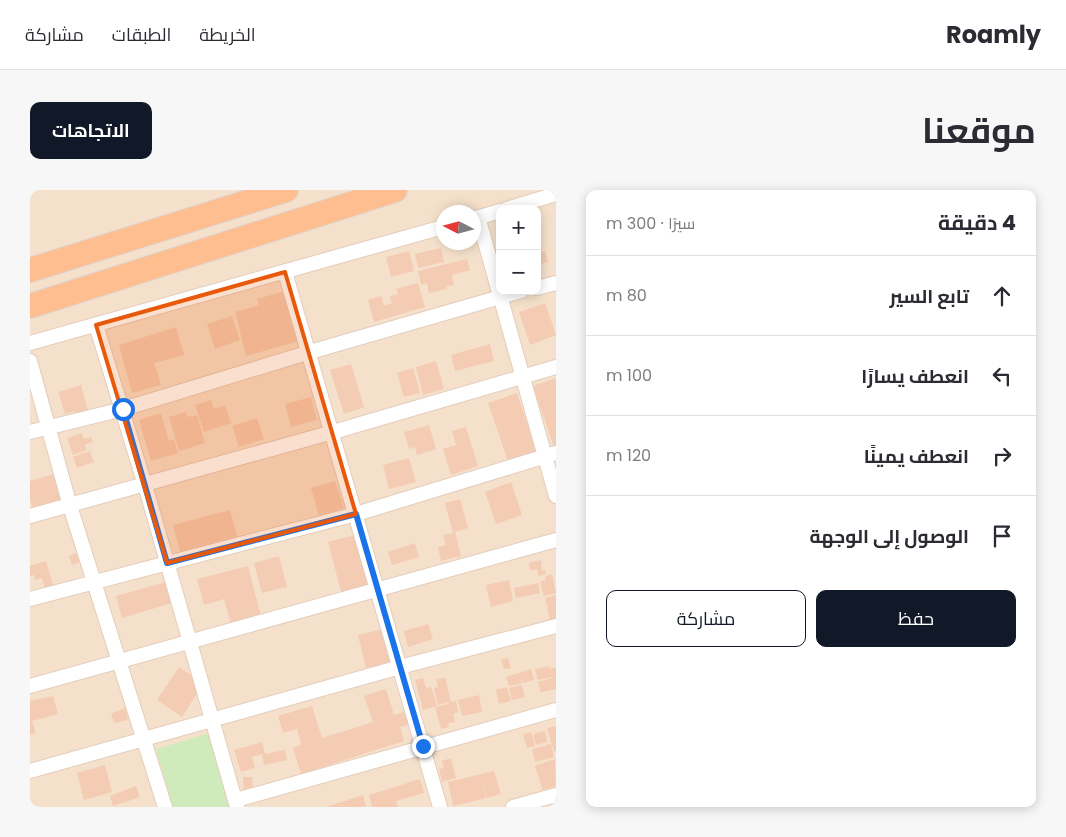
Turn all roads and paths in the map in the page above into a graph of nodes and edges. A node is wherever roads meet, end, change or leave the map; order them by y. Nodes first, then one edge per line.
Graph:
1 (286, 190) edge
2 (394, 190) edge
3 (556, 194) edge
4 (519, 205) edge
5 (496, 212) edge
6 (481, 217) edge
7 (168, 227) junction
8 (436, 229) edge
9 (481, 234) edge
10 (178, 259) junction
11 (30, 270) edge
12 (285, 272) junction
13 (556, 283) edge
14 (541, 287) edge
15 (504, 295) edge
16 (500, 296) junction
17 (30, 306) edge
18 (96, 325) junction
19 (30, 343) edge
20 (310, 352) junction
21 (30, 361) edge
22 (556, 367) edge
23 (522, 376) junction
24 (123, 409) junction
25 (49, 428) junction
26 (30, 432) edge
27 (333, 432) junction
28 (550, 455) edge
29 (145, 485) junction
30 (556, 496) edge
31 (70, 506) junction
32 (356, 514) junction
33 (30, 516) edge
34 (556, 540) edge
35 (167, 563) junction
36 (94, 583) junction
37 (378, 590) junction
38 (30, 599) edge
39 (556, 626) edge
40 (190, 642) junction
41 (118, 662) junction
42 (400, 667) junction
43 (30, 686) edge
44 (556, 710) edge
45 (212, 719) junction
46 (143, 738) junction
47 (423, 746) junction
48 (30, 771) edge
49 (556, 796) edge
50 (236, 804) edge
51 (165, 807) edge
52 (440, 807) edge
53 (513, 807) edge

1 - 7 highway
2 - 10 highway
3 - 4 street
5 - 6 street
7 - 10 highway
7 - 11 highway
8 - 12 street
9 - 16 street
10 - 17 highway
12 - 18 street
12 - 20 street
13 - 14 street
15 - 16 street
16 - 20 street
16 - 23 street
18 - 19 street
18 - 24 street
20 - 24 street
20 - 27 street
21 - 25 street
22 - 23 street
23 - 27 street
23 - 28 street
24 - 25 street
24 - 29 street
25 - 26 street
25 - 31 street
27 - 29 street
27 - 32 street
28 - 30 street
28 - 32 street
29 - 31 street
29 - 35 street
31 - 33 street
31 - 36 street
32 - 35 street
32 - 37 street
34 - 37 street
35 - 36 street
35 - 40 street
36 - 38 street
36 - 41 street
37 - 40 street
37 - 42 street
39 - 42 street
40 - 41 street
40 - 45 street
41 - 43 street
41 - 46 street
42 - 45 street
42 - 47 street
44 - 47 street
45 - 46 street
45 - 50 street
46 - 48 street
46 - 51 street
47 - 50 street
47 - 52 street
49 - 53 street

